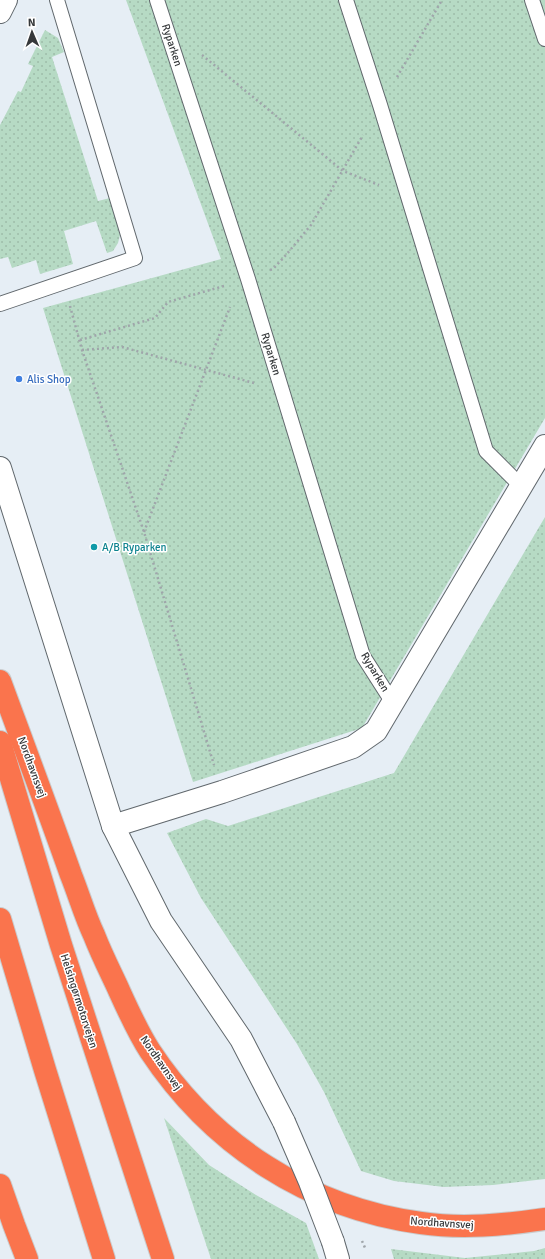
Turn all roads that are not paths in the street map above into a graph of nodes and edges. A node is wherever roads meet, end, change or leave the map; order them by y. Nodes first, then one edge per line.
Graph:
1 (6, 0) edge
2 (57, 0) edge
3 (157, 0) edge
4 (346, 0) edge
5 (532, 0) edge
6 (0, 12) edge
7 (545, 39) edge
8 (0, 304) edge
9 (545, 446) edge
10 (0, 468) edge
11 (521, 486) junction
12 (0, 681) edge
13 (393, 703) junction
14 (0, 742) edge
15 (113, 826) junction
16 (0, 919) edge
17 (0, 1185) edge
18 (545, 1218) edge
19 (336, 1250) edge
20 (27, 1259) edge
21 (104, 1259) edge
22 (164, 1259) edge

1 - 6 street
2 - 8 lane
3 - 13 lane, Ryparken
4 - 11 lane
5 - 7 lane
9 - 11 street, Ryparken
10 - 15 street
11 - 13 street, Ryparken
12 - 18 highway, Nordhavnsvej
13 - 15 street, Ryparken
14 - 22 highway, Helsingørmotorvejen
15 - 19 street, bridge
16 - 21 highway
17 - 20 highway

